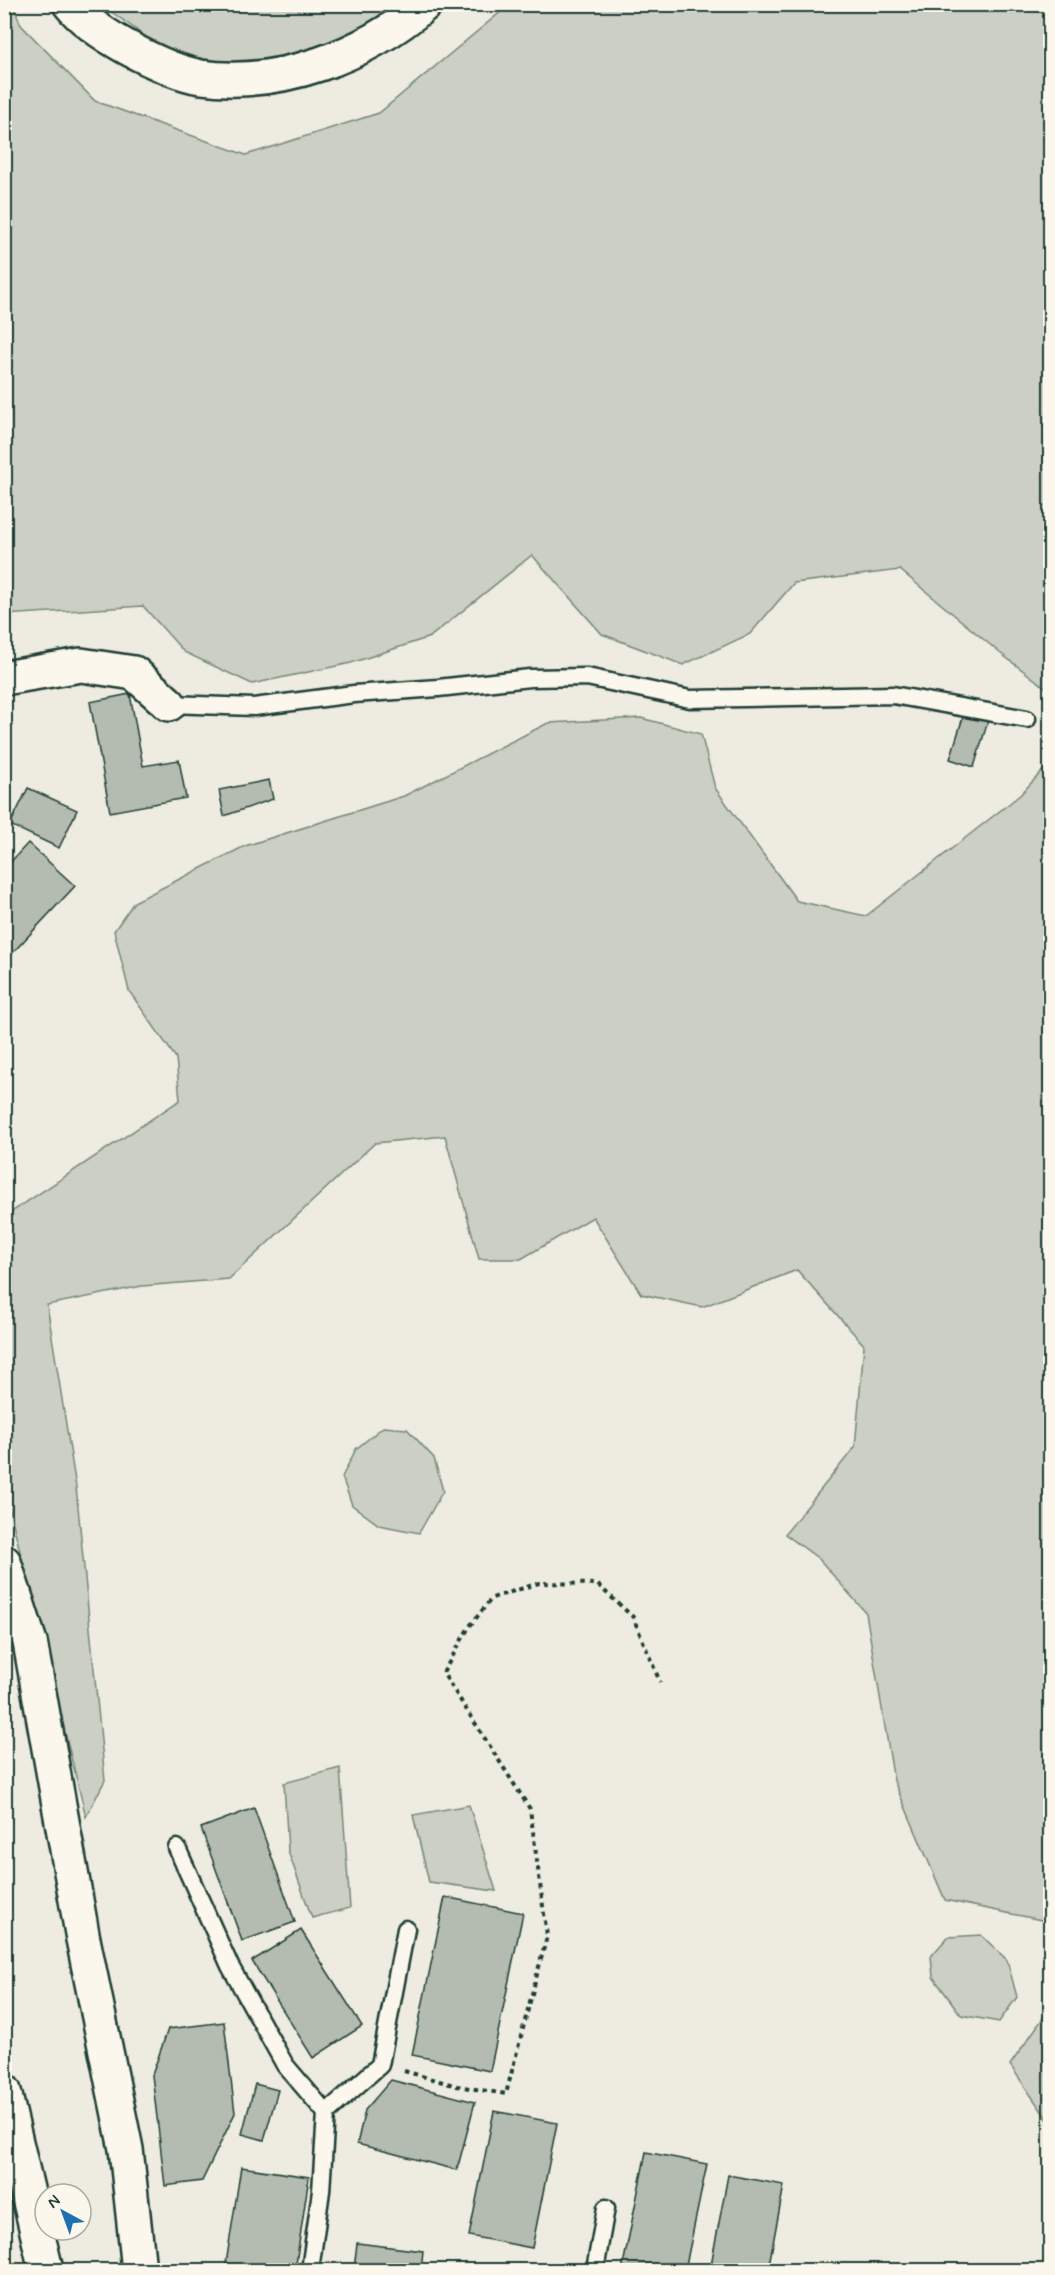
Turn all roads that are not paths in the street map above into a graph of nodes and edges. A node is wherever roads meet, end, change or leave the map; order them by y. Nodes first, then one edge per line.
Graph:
1 (70, 4) edge
2 (425, 4) edge
3 (4, 678) edge
4 (169, 704) joint
5 (1028, 719) dead end
6 (4, 1562) edge
7 (177, 1848) dead end
8 (406, 1929) dead end
9 (5, 2090) edge
10 (326, 2114) junction
11 (606, 2208) dead end
12 (46, 2271) edge
13 (139, 2271) edge
14 (310, 2271) edge
15 (595, 2271) edge

1 - 2 main road
3 - 4 main road
4 - 5 lane
6 - 13 main road
7 - 10 lane
8 - 10 lane
9 - 12 main road
10 - 14 lane
11 - 15 lane

